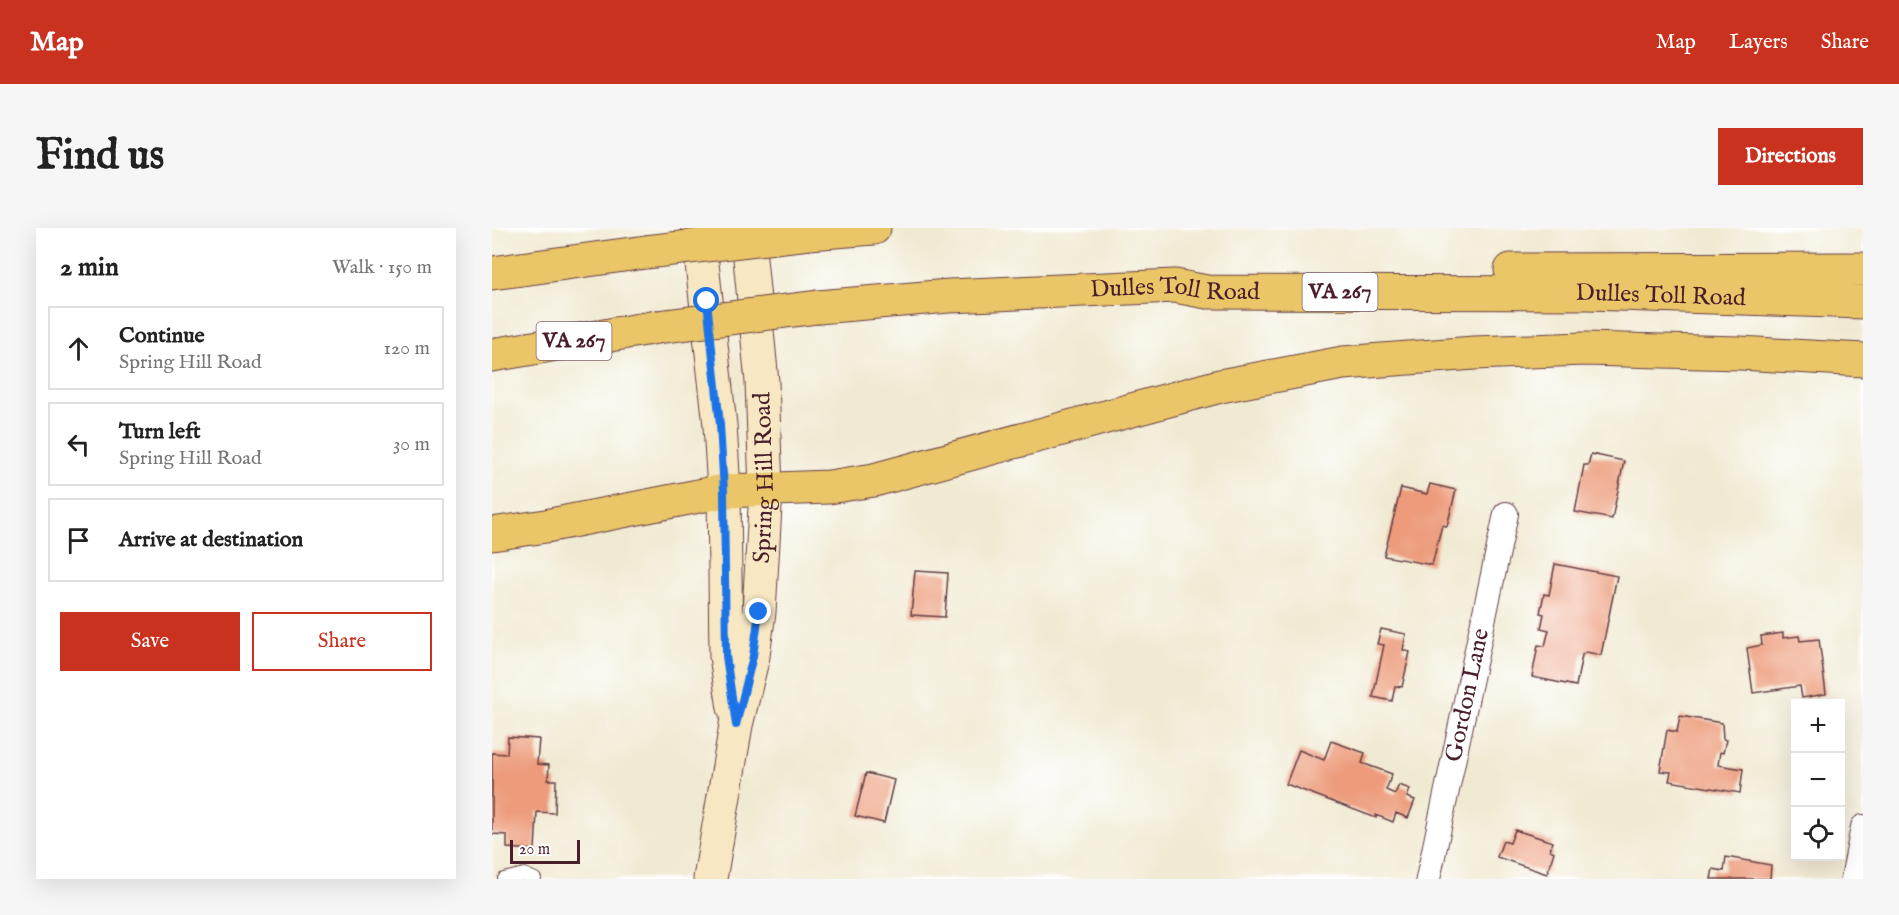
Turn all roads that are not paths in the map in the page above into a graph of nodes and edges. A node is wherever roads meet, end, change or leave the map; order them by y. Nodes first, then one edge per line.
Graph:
1 (698, 228) edge
2 (747, 228) edge
3 (874, 228) edge
4 (1863, 269) edge
5 (492, 273) edge
6 (1175, 286) junction
7 (1863, 302) edge
8 (492, 355) edge
9 (1863, 360) edge
10 (766, 490) junction
11 (724, 491) junction
12 (1506, 513) dead end
13 (492, 534) edge
14 (736, 725) junction
15 (1863, 827) edge
16 (504, 879) edge
17 (535, 879) edge
18 (710, 879) edge
19 (1428, 879) edge
20 (1853, 879) edge

1 - 11 main road, Spring Hill Road
2 - 10 main road, Spring Hill Road
3 - 5 highway, bridge
4 - 6 highway
6 - 7 highway, Dulles Toll Road / VA 267
6 - 8 highway, Dulles Toll Road / VA 267, bridge
9 - 10 highway
10 - 11 highway
10 - 14 main road, Spring Hill Road
11 - 13 highway
11 - 14 main road, Spring Hill Road
12 - 19 street, Gordon Lane
14 - 18 main road, Spring Hill Road
15 - 20 street
16 - 17 lane

